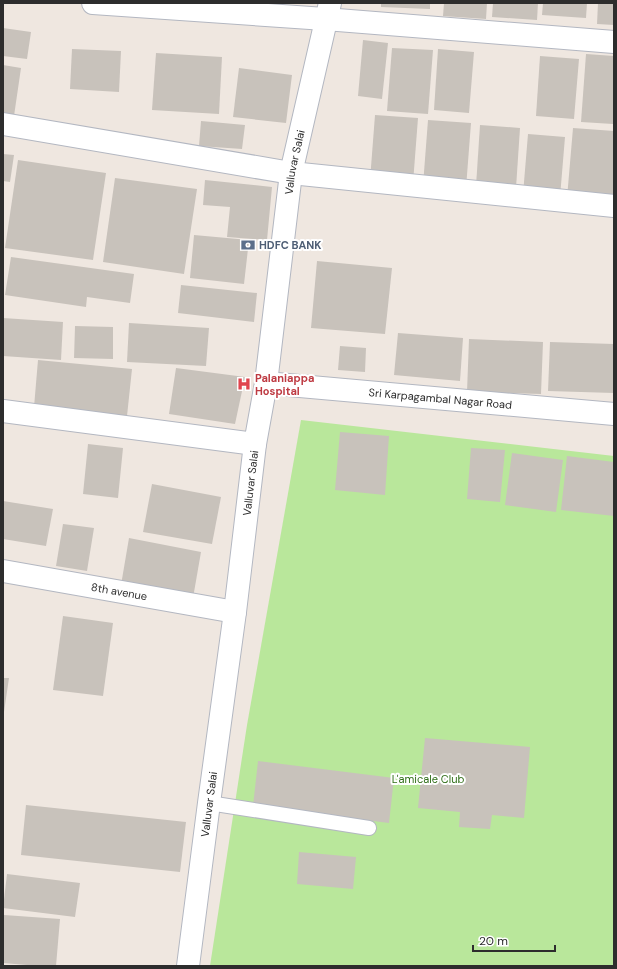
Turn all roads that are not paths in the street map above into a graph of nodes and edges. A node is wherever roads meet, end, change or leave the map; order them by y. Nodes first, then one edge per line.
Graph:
1 (93, 3) edge
2 (328, 11) edge
3 (614, 42) edge
4 (3, 124) edge
5 (292, 174) junction
6 (614, 206) edge
7 (266, 384) junction
8 (3, 411) edge
9 (614, 414) edge
10 (255, 444) junction
11 (3, 571) edge
12 (235, 612) junction
13 (209, 803) junction
14 (369, 828) dead end
15 (188, 966) edge

1 - 2 street
2 - 3 street
2 - 5 street, Valluvar Salai
4 - 5 street
5 - 6 street
5 - 7 street, Valluvar Salai
7 - 9 street, Sri Karpagambal Nagar Road
7 - 10 street, Valluvar Salai
8 - 10 street
10 - 12 street, Valluvar Salai
11 - 12 street, 8th avenue
12 - 13 street, Valluvar Salai
13 - 14 lane
13 - 15 street, Valluvar Salai

